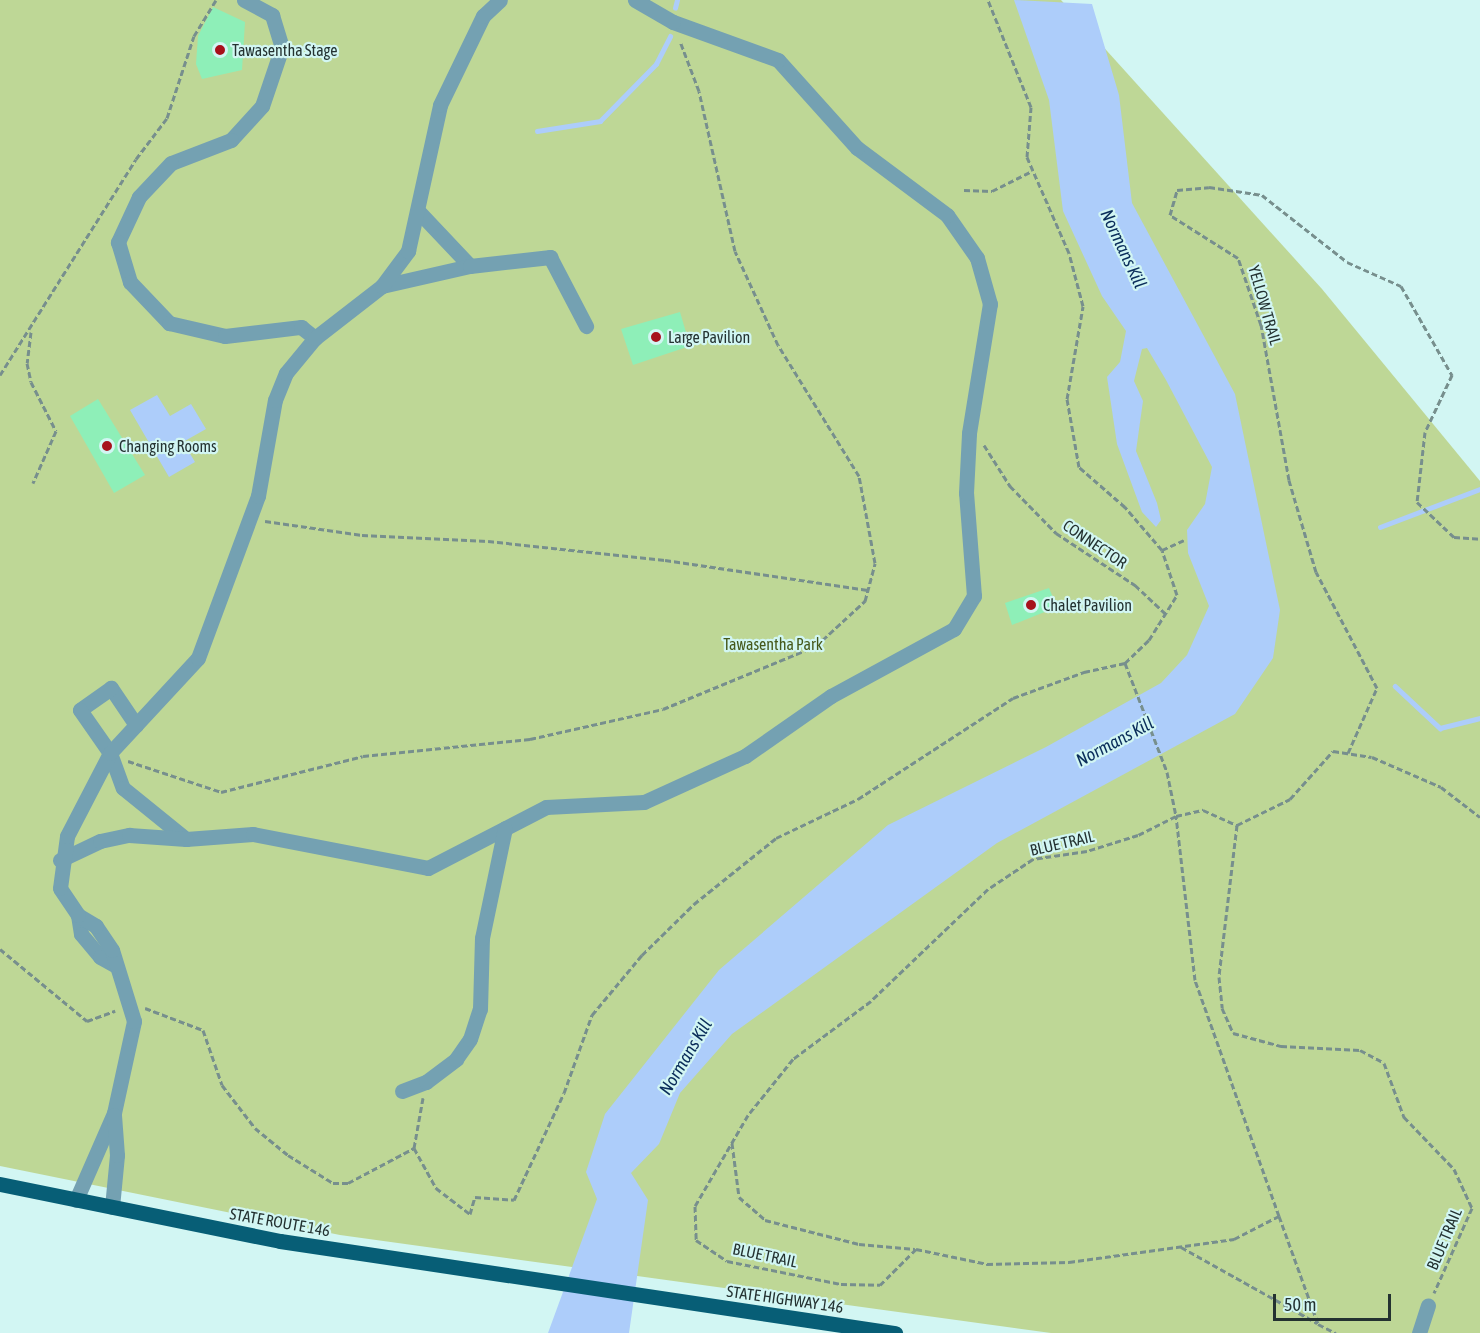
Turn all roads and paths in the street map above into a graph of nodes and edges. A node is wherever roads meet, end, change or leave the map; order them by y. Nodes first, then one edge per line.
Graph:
1 (216, 0) edge
2 (244, 0) edge
3 (500, 0) edge
4 (635, 0) edge
5 (672, 21) junction
6 (1032, 171) dead end
7 (964, 190) dead end
8 (419, 212) junction
9 (470, 266) junction
10 (382, 286) junction
11 (586, 326) dead end
12 (31, 331) junction
13 (315, 338) junction
14 (0, 375) edge
15 (969, 433) junction
16 (33, 483) dead end
17 (250, 518) junction
18 (1480, 539) edge
19 (1184, 540) dead end
20 (1162, 550) dead end
21 (868, 590) junction
22 (1167, 615) dead end
23 (1125, 663) dead end
24 (136, 725) junction
25 (110, 753) junction
26 (1348, 753) junction
27 (1176, 816) junction
28 (1480, 817) edge
29 (1237, 825) junction
30 (505, 828) junction
31 (186, 839) junction
32 (60, 860) junction
33 (426, 1082) junction
34 (402, 1091) dead end
35 (114, 1113) junction
36 (732, 1143) junction
37 (414, 1148) dead end
38 (0, 1184) edge
39 (76, 1200) junction
40 (112, 1207) junction
41 (1279, 1216) junction
42 (1180, 1247) junction
43 (916, 1249) junction
44 (670, 1301) joint
45 (1428, 1305) joint
46 (1318, 1324) junction
47 (895, 1333) edge
48 (1336, 1333) edge
49 (1419, 1333) edge

1 - 12 path
2 - 13 lane
3 - 8 lane
4 - 5 lane
5 - 15 lane
5 - 21 path
6 - 7 path
8 - 9 lane
8 - 10 lane
9 - 10 lane
9 - 11 lane
10 - 13 lane
12 - 14 path
12 - 16 path
13 - 17 lane
15 - 22 path, CONNECTOR
15 - 30 lane
17 - 21 path
17 - 24 lane
18 - 26 path, YELLOW TRAIL
19 - 20 path
21 - 25 path
23 - 27 path
24 - 25 lane
24 - 25 lane
25 - 31 lane
25 - 32 lane
26 - 28 path
26 - 29 path
27 - 29 path, BLUE TRAIL
27 - 36 path, BLUE TRAIL
27 - 41 path
29 - 45 path, BLUE TRAIL
30 - 31 lane
30 - 33 lane
31 - 32 lane
32 - 35 lane
33 - 34 lane
33 - 37 path
35 - 39 lane
35 - 40 lane
36 - 43 path
36 - 43 path, BLUE TRAIL
38 - 39 main road, STATE ROUTE 146
39 - 40 main road, STATE ROUTE 146
40 - 44 main road, STATE ROUTE 146
41 - 42 path
41 - 46 path
42 - 43 path
42 - 46 path
44 - 47 main road, STATE HIGHWAY 146
45 - 49 lane
46 - 48 path

